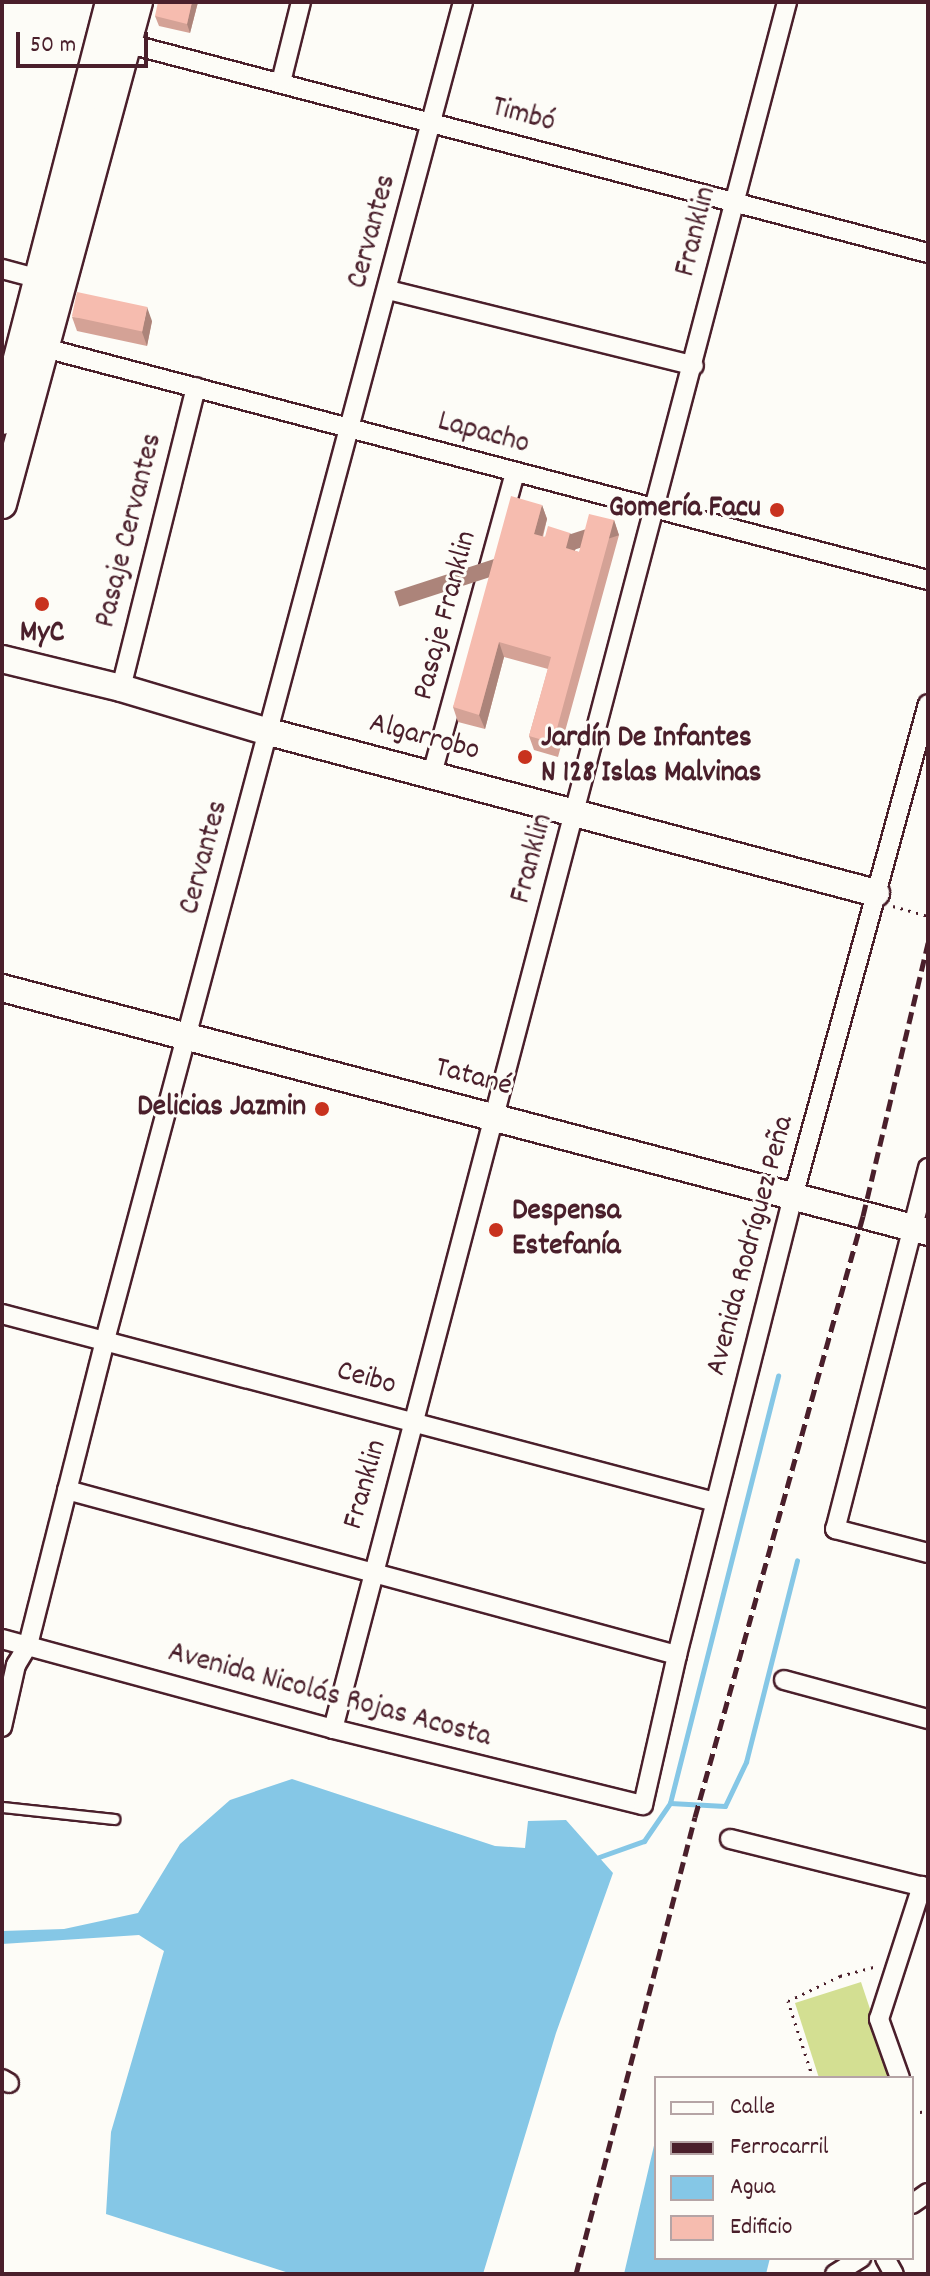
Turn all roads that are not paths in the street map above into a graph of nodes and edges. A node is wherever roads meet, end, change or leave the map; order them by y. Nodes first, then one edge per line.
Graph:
1 (110, 2) edge
2 (138, 2) edge
3 (301, 2) edge
4 (463, 2) edge
5 (787, 2) edge
6 (115, 40) junction
7 (281, 82) junction
8 (432, 121) junction
9 (735, 202) junction
10 (928, 253) edge
11 (2, 269) edge
12 (40, 279) junction
13 (388, 290) junction
14 (34, 345) junction
15 (694, 366) junction
16 (196, 387) junction
17 (2, 420) edge
18 (351, 429) junction
19 (515, 473) junction
20 (2, 504) edge
21 (656, 508) junction
22 (928, 580) edge
23 (2, 659) edge
24 (121, 688) junction
25 (928, 704) edge
26 (269, 732) junction
27 (432, 774) junction
28 (576, 811) junction
29 (876, 893) junction
30 (2, 988) edge
31 (188, 1037) junction
32 (495, 1117) junction
33 (928, 1168) edge
34 (793, 1197) junction
35 (920, 1230) edge
36 (2, 1314) edge
37 (105, 1340) junction
38 (414, 1422) junction
39 (67, 1490) junction
40 (715, 1502) junction
41 (928, 1553) edge
42 (371, 1573) junction
43 (2, 1639) edge
44 (28, 1645) junction
45 (677, 1655) junction
46 (784, 1680) dead end
47 (928, 1719) edge
48 (2, 1727) edge
49 (333, 1729) junction
50 (643, 1805) joint
51 (2, 1807) edge
52 (114, 1819) dead end
53 (730, 1839) dead end
54 (925, 1887) edge
55 (899, 2076) edge
56 (858, 2260) edge
57 (835, 2274) edge

1 - 6 main road
2 - 6 main road
3 - 7 street
4 - 8 street, Cervantes
5 - 9 street, Franklin
6 - 7 street, Timbó
6 - 12 main road
6 - 14 main road
7 - 8 street, Timbó
8 - 9 street, Timbó
8 - 13 street, Cervantes
9 - 10 street, Timbó
9 - 15 street, Franklin
11 - 12 street
12 - 14 main road
13 - 15 street
13 - 18 street, Cervantes
14 - 16 street, Lapacho
14 - 17 main road
14 - 20 main road
15 - 21 street, Franklin
16 - 18 street, Lapacho
16 - 24 street, Pasaje Cervantes
18 - 19 street, Lapacho
18 - 26 street, Cervantes
19 - 21 street, Lapacho
19 - 27 street, Pasaje Franklin
21 - 22 street, Lapacho
21 - 28 street, Franklin
23 - 24 street, Algarrobo
24 - 26 street, Algarrobo
25 - 29 street, Avenida Rodríguez Peña
26 - 27 street, Algarrobo
26 - 31 street, Cervantes
27 - 28 street, Algarrobo
28 - 29 street, Algarrobo
28 - 32 street, Franklin
29 - 34 street, Avenida Rodríguez Peña
30 - 31 street, Tatané
31 - 32 street, Tatané
31 - 37 street, Cervantes
32 - 34 street, Tatané
32 - 38 street, Franklin
33 - 35 street
34 - 35 street, Tatané
34 - 40 street, Avenida Rodríguez Peña
35 - 41 street
36 - 37 street, Ceibo
37 - 38 street, Ceibo
37 - 39 street, Cervantes
38 - 40 street, Ceibo
38 - 42 street, Franklin
39 - 42 street
39 - 44 street, Cervantes
40 - 45 street, Avenida Rodríguez Peña
42 - 45 street
42 - 49 street, Franklin
43 - 44 street, Avenida Nicolás Rojas Acosta
44 - 48 street, Cervantes
44 - 49 street, Avenida Nicolás Rojas Acosta
45 - 50 street, Avenida Rodríguez Peña
46 - 47 street
49 - 50 street, Avenida Nicolás Rojas Acosta
51 - 52 lane
53 - 54 street
54 - 55 street
56 - 57 street

